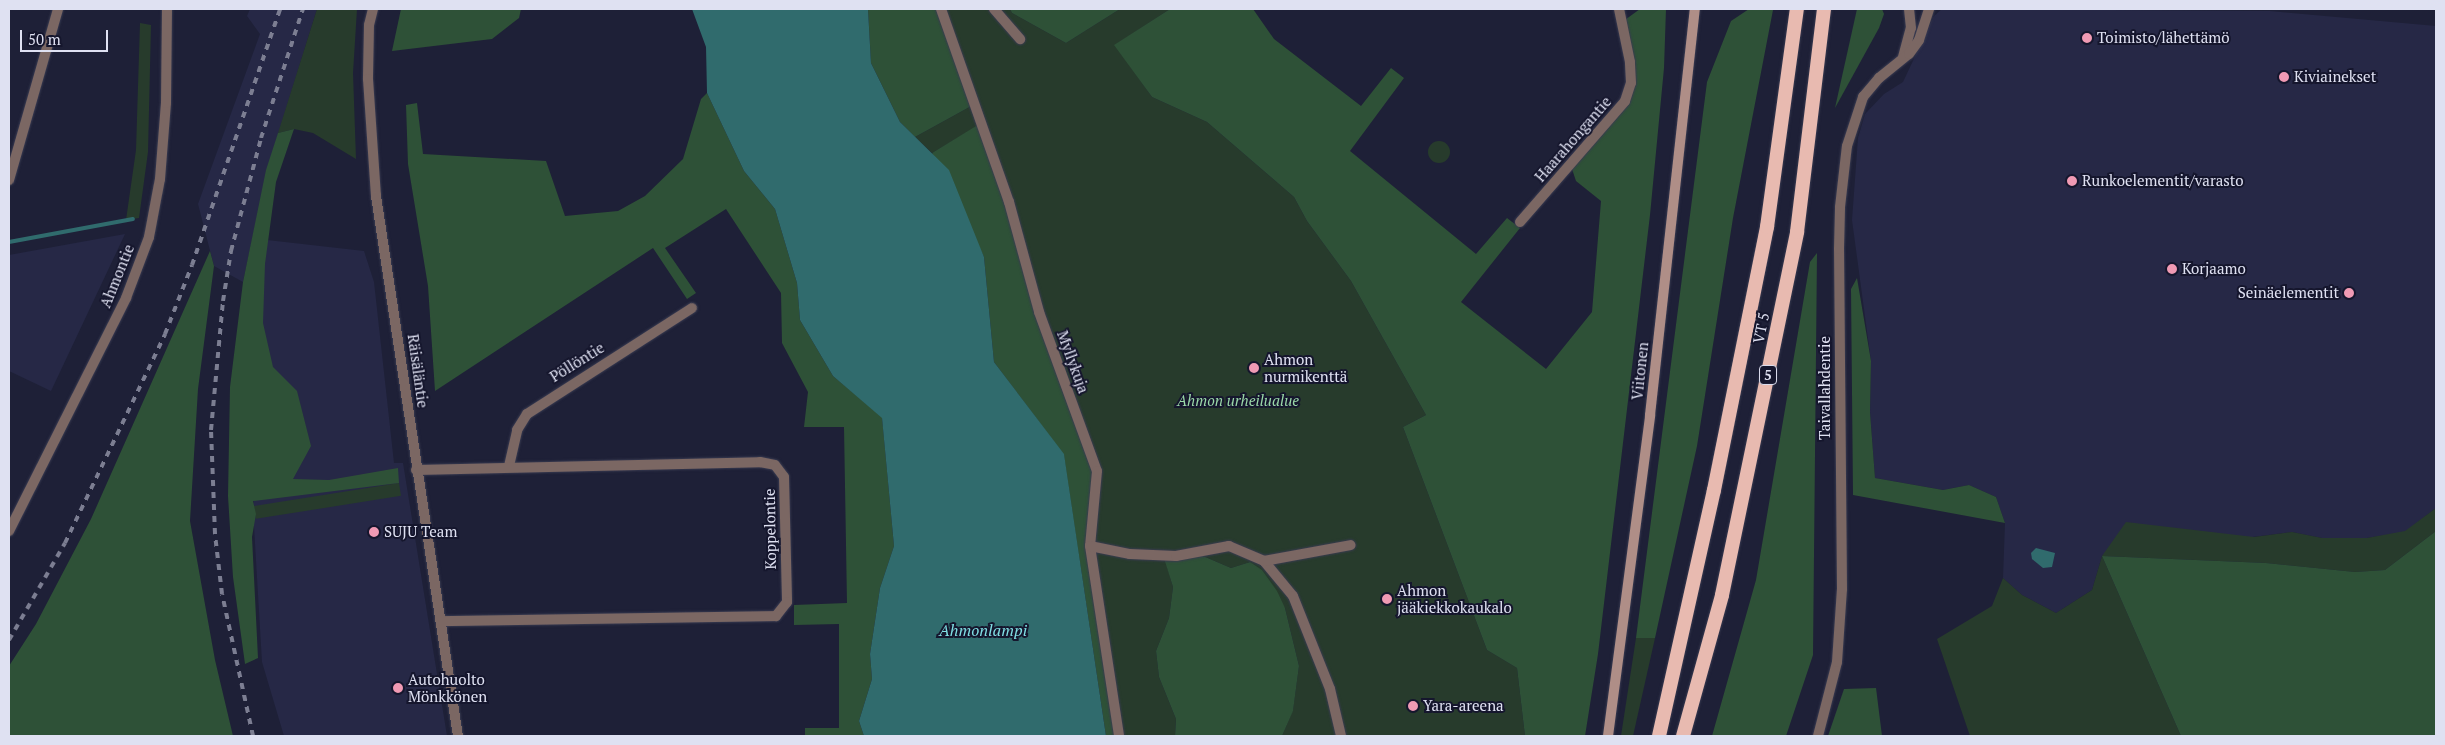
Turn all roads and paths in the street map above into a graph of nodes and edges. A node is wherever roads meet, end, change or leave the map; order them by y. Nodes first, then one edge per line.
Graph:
1 (58, 9) edge
2 (167, 9) edge
3 (373, 9) edge
4 (941, 9) edge
5 (994, 9) edge
6 (1618, 9) edge
7 (1695, 9) edge
8 (1797, 9) edge
9 (1909, 9) edge
10 (1929, 9) edge
11 (1825, 11) edge
12 (1020, 39) dead end
13 (1903, 56) junction
14 (9, 180) edge
15 (1520, 222) dead end
16 (692, 308) dead end
17 (509, 466) junction
18 (416, 470) junction
19 (9, 531) edge
20 (1351, 545) dead end
21 (1090, 546) junction
22 (1264, 561) junction
23 (441, 621) junction
24 (458, 736) edge
25 (1119, 736) edge
26 (1341, 736) edge
27 (1608, 736) edge
28 (1659, 736) edge
29 (1684, 736) edge
30 (1818, 736) edge

1 - 14 street
2 - 19 street, Ahmontie
3 - 18 street, Räisäläntie
4 - 21 street, Myllykuja
5 - 12 street
6 - 15 street, Haarahongantie
7 - 27 main road, Viitonen
8 - 28 highway, VT 5 / 5
9 - 13 street, Taivallahdentie
10 - 13 street, Taivallahdentie
11 - 29 highway, VT 5 / 5
13 - 30 street, Taivallahdentie
16 - 17 street, Pöllöntie
17 - 18 street, Koppelontie
17 - 23 street, Koppelontie
18 - 23 street, Räisäläntie
20 - 22 street
21 - 22 street
21 - 25 street, Myllykuja
22 - 26 street
23 - 24 street, Räisäläntie

